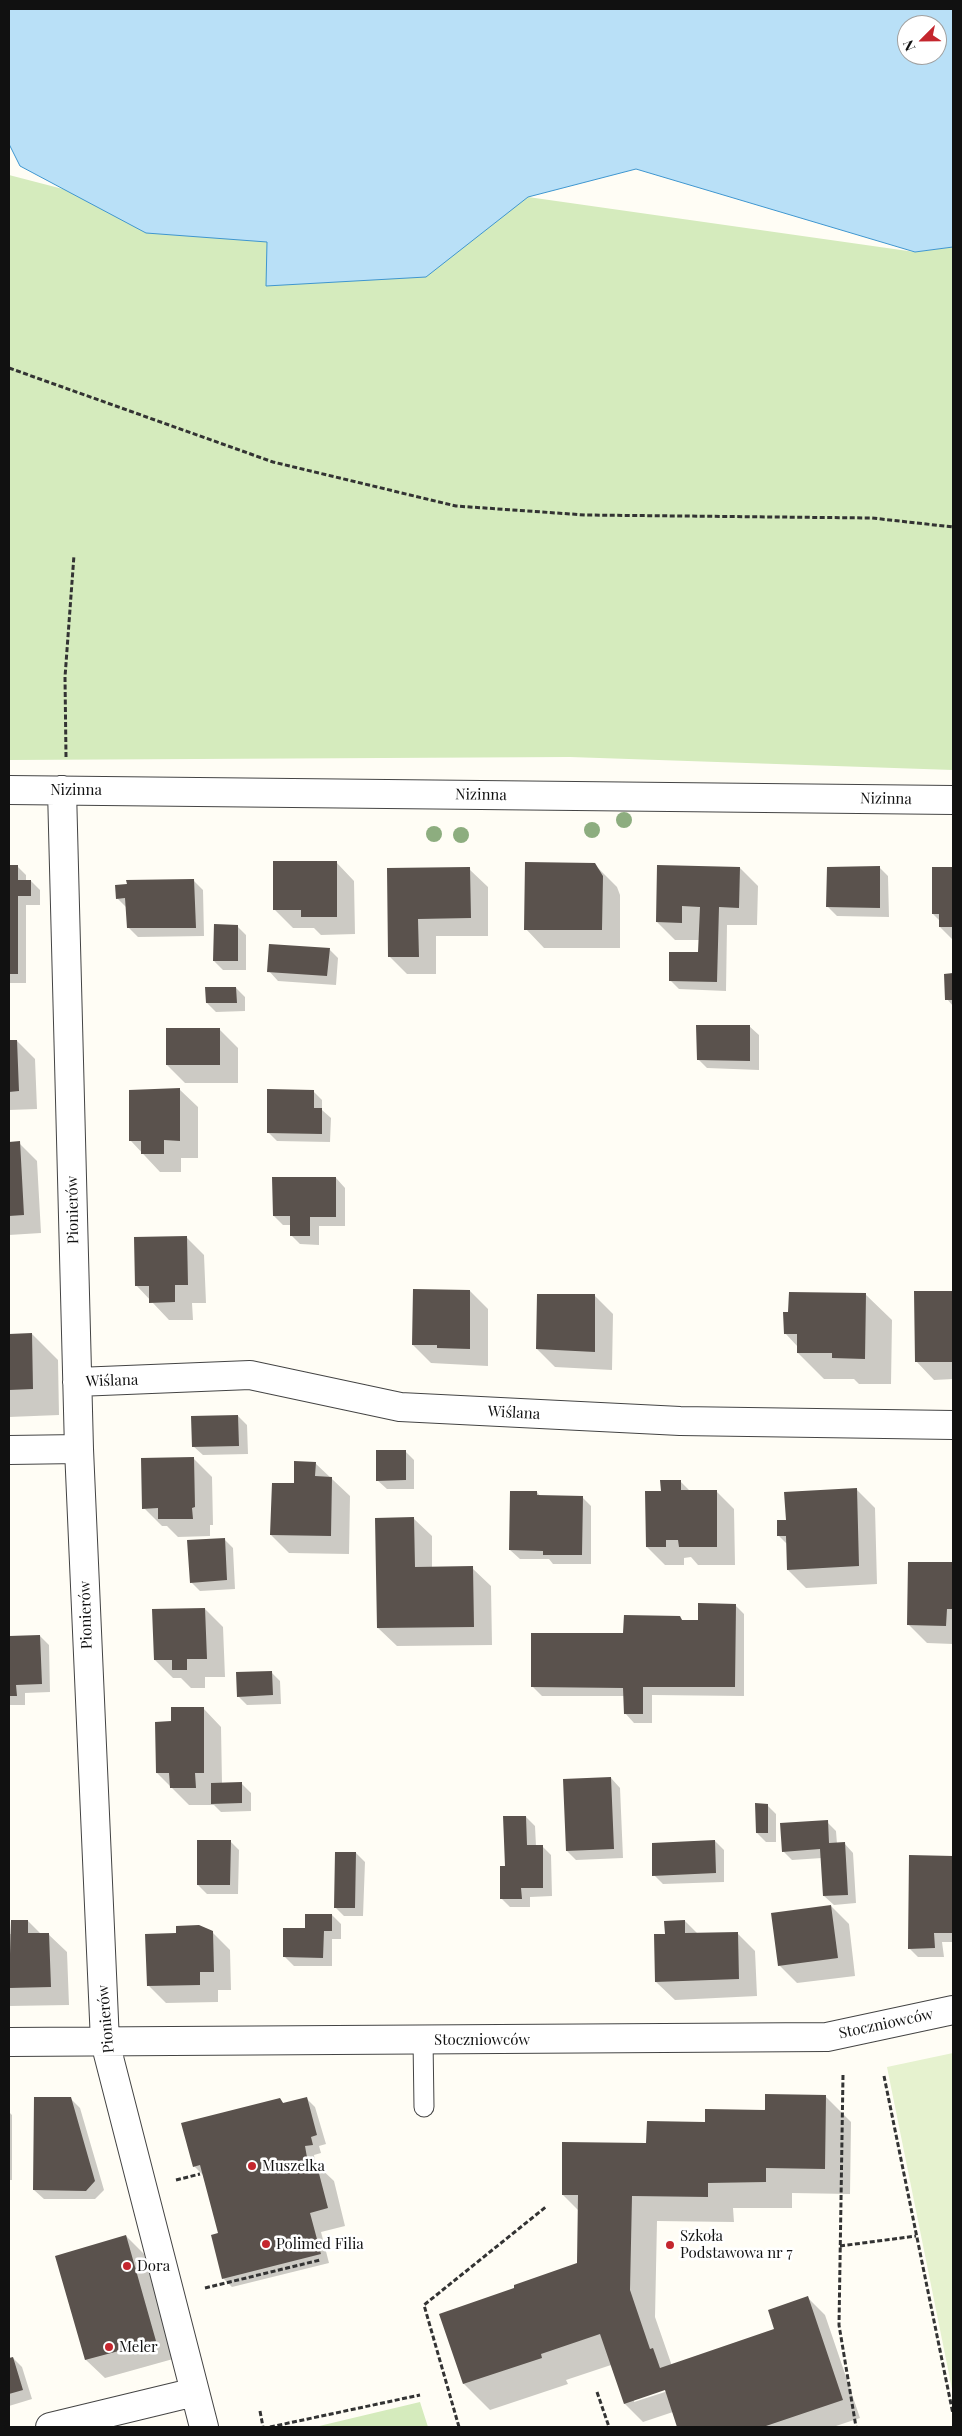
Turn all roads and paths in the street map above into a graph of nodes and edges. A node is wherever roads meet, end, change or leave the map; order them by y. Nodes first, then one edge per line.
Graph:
1 (9, 368) edge
2 (953, 527) edge
3 (74, 555) dead end
4 (9, 790) edge
5 (62, 790) junction
6 (953, 800) edge
7 (77, 1382) junction
8 (953, 1425) edge
9 (79, 1449) junction
10 (9, 1450) edge
11 (953, 2010) edge
12 (423, 2040) junction
13 (9, 2042) edge
14 (105, 2042) junction
15 (843, 2075) dead end
16 (884, 2076) dead end
17 (424, 2107) dead end
18 (200, 2174) dead end
19 (169, 2181) dead end
20 (548, 2206) dead end
21 (916, 2236) junction
22 (840, 2246) junction
23 (320, 2260) dead end
24 (197, 2290) dead end
25 (195, 2392) junction
26 (597, 2392) dead end
27 (420, 2395) dead end
28 (260, 2410) dead end
29 (953, 2414) edge
30 (50, 2427) edge
31 (204, 2427) edge
32 (263, 2427) edge
33 (270, 2427) edge
34 (459, 2427) edge
35 (609, 2427) edge
36 (856, 2427) edge

1 - 2 path
3 - 5 path
4 - 5 street, Nizinna
5 - 6 street, Nizinna
5 - 7 street, Pionierów
7 - 8 street, Wiślana
7 - 9 street, Pionierów
9 - 10 street
9 - 14 street, Pionierów
11 - 12 street, Stoczniowców
12 - 14 street, Stoczniowców
12 - 17 lane
13 - 14 street, Stoczniowców
14 - 25 street, Pionierów
15 - 22 path
16 - 21 path
18 - 19 path
20 - 34 path
21 - 22 path
21 - 29 path
22 - 36 path
23 - 24 path
25 - 30 street
25 - 31 street, Pionierów
26 - 35 path
27 - 33 path
28 - 32 path

